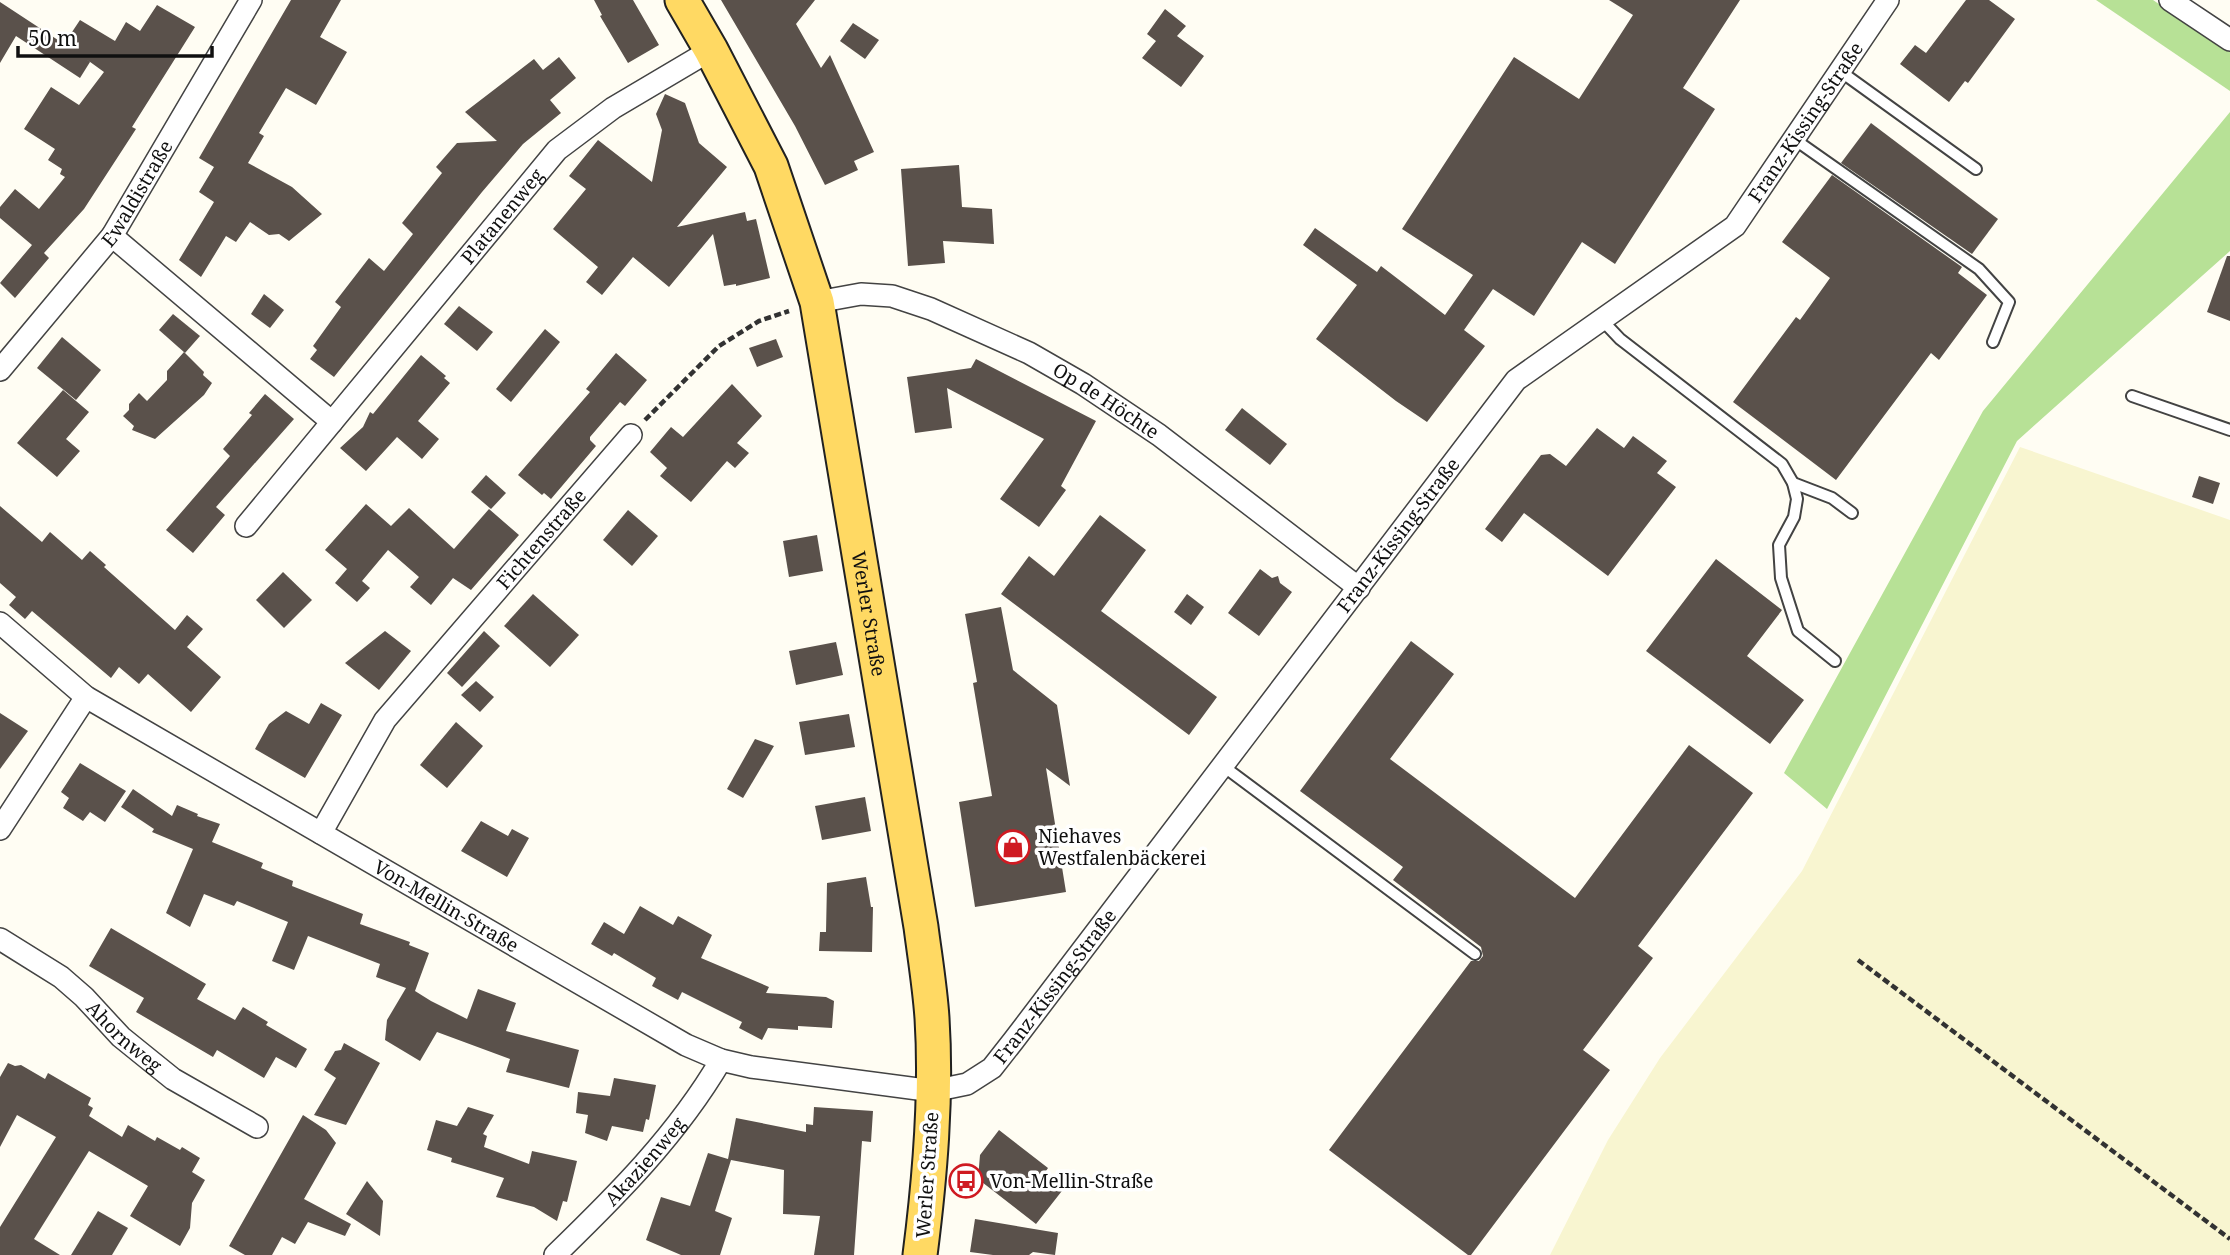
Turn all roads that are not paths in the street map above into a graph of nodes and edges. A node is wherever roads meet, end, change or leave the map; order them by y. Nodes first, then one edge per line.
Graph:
1 (251, 0) edge
2 (681, 0) edge
3 (1888, 0) edge
4 (2170, 0) edge
5 (2230, 40) edge
6 (711, 50) junction
7 (1840, 71) junction
8 (1794, 139) junction
9 (1976, 169) dead end
10 (112, 236) junction
11 (817, 302) junction
12 (1602, 320) junction
13 (1993, 342) dead end
14 (0, 370) edge
15 (2132, 396) dead end
16 (332, 422) junction
17 (2230, 430) edge
18 (631, 435) road end
19 (1793, 483) junction
20 (1852, 513) dead end
21 (246, 526) dead end
22 (1359, 588) junction
23 (0, 623) edge
24 (1835, 661) dead end
25 (86, 697) junction
26 (1223, 766) junction
27 (0, 829) edge
28 (321, 833) junction
29 (0, 939) edge
30 (1475, 954) dead end
31 (721, 1060) junction
32 (933, 1091) junction
33 (257, 1127) dead end
34 (555, 1255) edge
35 (920, 1255) edge

1 - 10 street, Ewaldistraße
2 - 6 main road, Werler Straße
3 - 7 street, Franz-Kissing-Straße
4 - 5 street
6 - 11 main road, Werler Straße
6 - 16 street, Platanenweg
7 - 8 street, Franz-Kissing-Straße
7 - 9 lane
8 - 12 street, Franz-Kissing-Straße
8 - 13 lane
10 - 14 street, Ewaldistraße
10 - 16 street
11 - 22 street, Op de Höchte
11 - 32 main road, Werler Straße
12 - 19 lane
12 - 22 street, Franz-Kissing-Straße
15 - 17 lane
16 - 21 street, Platanenweg
18 - 28 street, Fichtenstraße
19 - 20 lane
19 - 24 lane
22 - 26 street, Franz-Kissing-Straße
23 - 25 street, Von-Mellin-Straße
25 - 27 street
25 - 28 street, Von-Mellin-Straße
26 - 30 lane
26 - 32 street, Franz-Kissing-Straße
28 - 31 street, Von-Mellin-Straße
29 - 33 street, Ahornweg
31 - 32 street, Von-Mellin-Straße
31 - 34 street, Akazienweg
32 - 35 main road, Werler Straße

